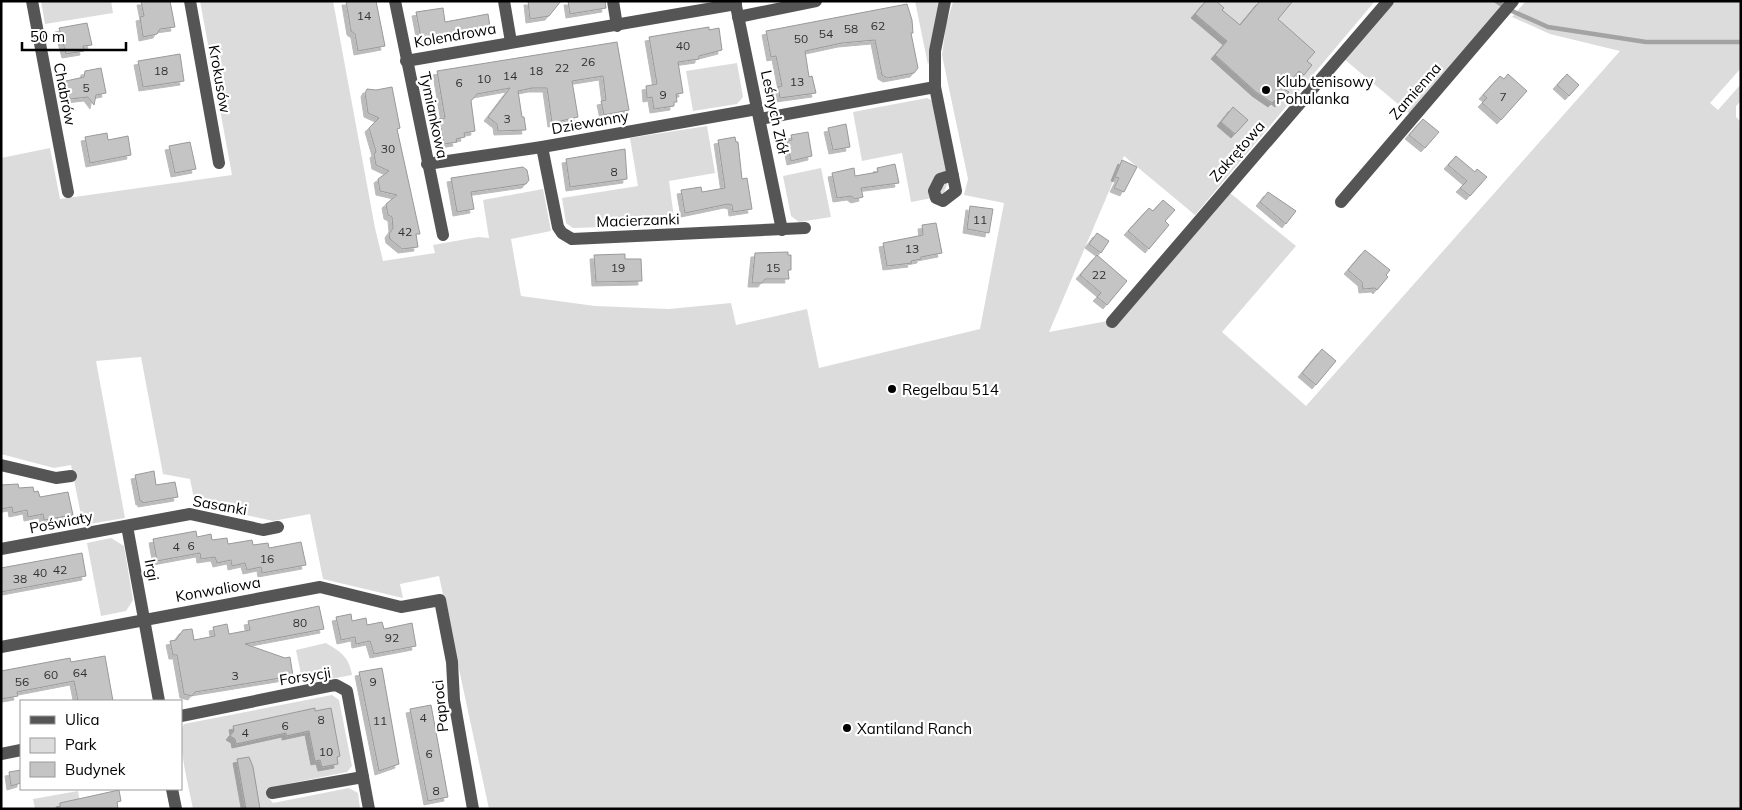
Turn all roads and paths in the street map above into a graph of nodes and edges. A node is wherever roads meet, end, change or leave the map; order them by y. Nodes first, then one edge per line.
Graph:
1 (32, 1) edge
2 (190, 1) edge
3 (395, 1) edge
4 (504, 1) edge
5 (613, 1) edge
6 (816, 1) edge
7 (946, 1) edge
8 (1388, 1) edge
9 (1514, 1) edge
10 (736, 8) edge
11 (617, 26) junction
12 (511, 42) junction
13 (406, 60) junction
14 (935, 87) junction
15 (759, 114) junction
16 (542, 147) junction
17 (219, 163) dead end
18 (427, 164) junction
19 (68, 192) dead end
20 (943, 201) dead end
21 (1341, 202) dead end
22 (806, 228) dead end
23 (782, 230) junction
24 (443, 236) dead end
25 (1112, 322) dead end
26 (1, 465) edge
27 (71, 476) dead end
28 (127, 526) junction
29 (278, 527) dead end
30 (1, 549) edge
31 (440, 600) joint
32 (145, 620) junction
33 (1, 647) edge
34 (159, 700) edge
35 (182, 716) edge
36 (20, 750) edge
37 (1, 754) edge
38 (363, 778) junction
39 (172, 790) edge
40 (272, 793) dead end
41 (176, 809) edge
42 (369, 809) edge
43 (473, 809) edge

1 - 19 street, Chabrów
2 - 17 street, Krokusów
3 - 13 street, Tymiankowa
4 - 12 street, Kolendrowa
5 - 11 street
6 - 10 street, Kolendrowa
7 - 14 street
8 - 25 street, Zakrętowa
9 - 21 street, Zamienna
10 - 11 street, Kolendrowa
10 - 15 street, Leśnych Ziół
11 - 12 street, Kolendrowa
12 - 13 street, Kolendrowa
13 - 18 street, Tymiankowa
14 - 15 street, Dziewanny
14 - 20 street
15 - 16 street, Dziewanny
15 - 23 street, Leśnych Ziół
16 - 18 street, Dziewanny
16 - 23 street, Macierzanki
18 - 24 street, Tymiankowa
22 - 23 street, Macierzanki
26 - 27 street
28 - 29 street, Sasanki
28 - 30 street, Poświaty
28 - 32 street, Irgi
31 - 32 street, Konwaliowa
31 - 43 street, Paproci
32 - 33 street, Konwaliowa
32 - 34 street, Irgi
35 - 38 street, Forsycji
36 - 37 street
38 - 40 street
38 - 42 street, Forsycji
39 - 41 street

